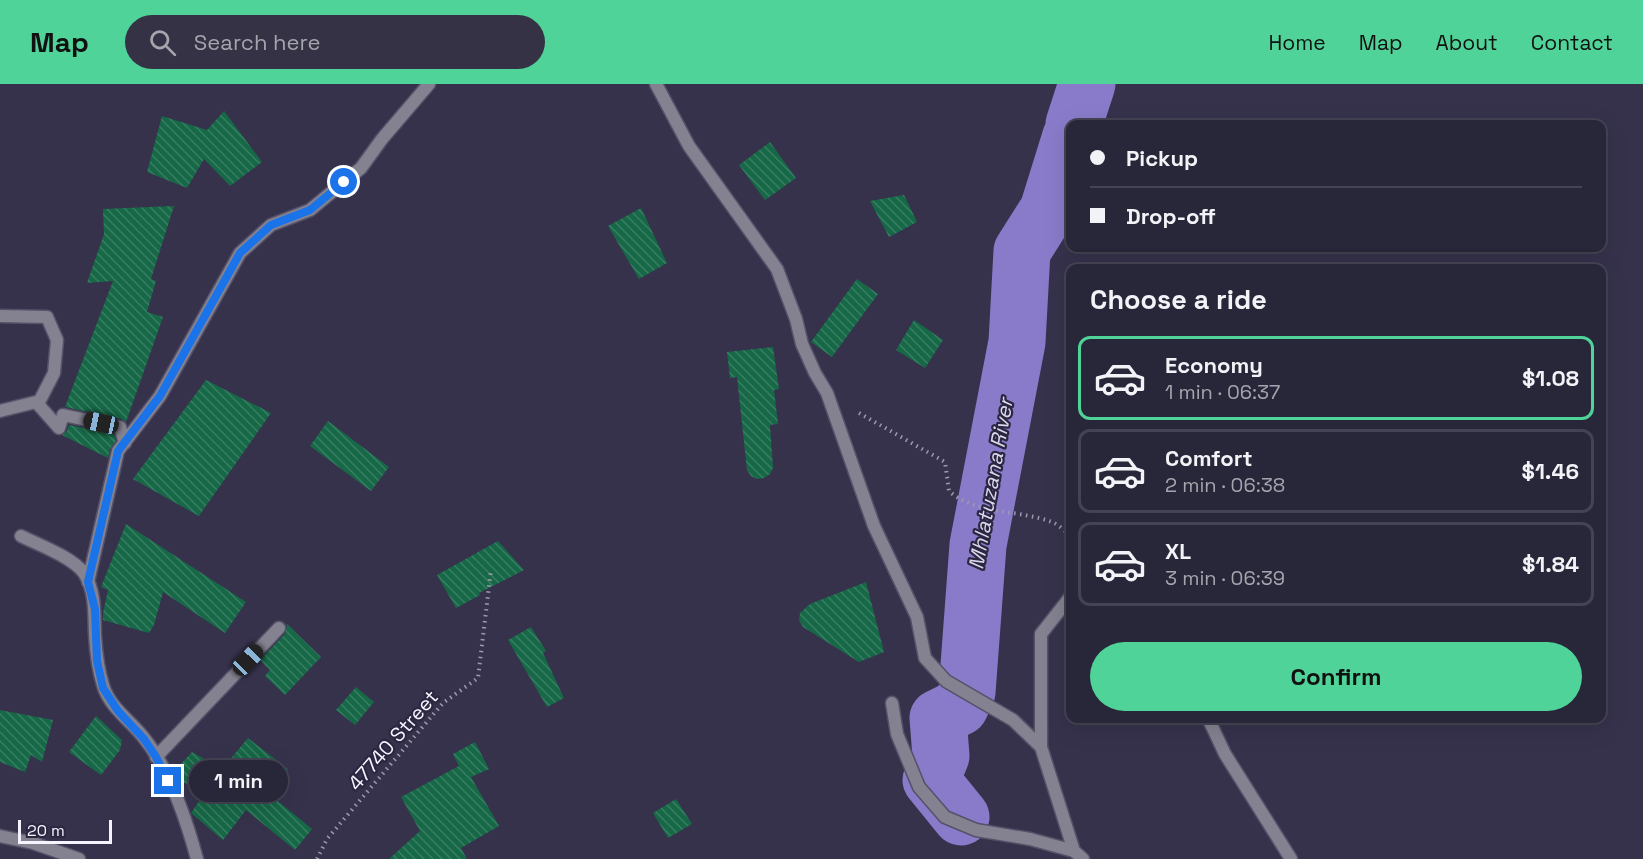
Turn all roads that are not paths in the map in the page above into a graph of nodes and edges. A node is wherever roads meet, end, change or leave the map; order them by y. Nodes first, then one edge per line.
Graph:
1 (429, 84) edge
2 (656, 84) edge
3 (0, 316) edge
4 (38, 404) junction
5 (0, 411) edge
6 (125, 443) junction
7 (21, 536) dead end
8 (88, 582) junction
9 (1066, 602) edge
10 (279, 628) dead end
11 (892, 703) dead end
12 (1210, 723) edge
13 (1041, 747) junction
14 (156, 757) junction
15 (0, 836) edge
16 (1078, 855) edge
17 (79, 859) edge
18 (197, 859) edge
19 (1291, 859) edge

1 - 6 street
2 - 13 street
3 - 4 street
4 - 5 street
4 - 6 street
6 - 8 street
7 - 8 street
8 - 14 street
9 - 13 street
10 - 14 street
11 - 16 street
12 - 19 street
13 - 16 street
14 - 18 street
15 - 17 street

